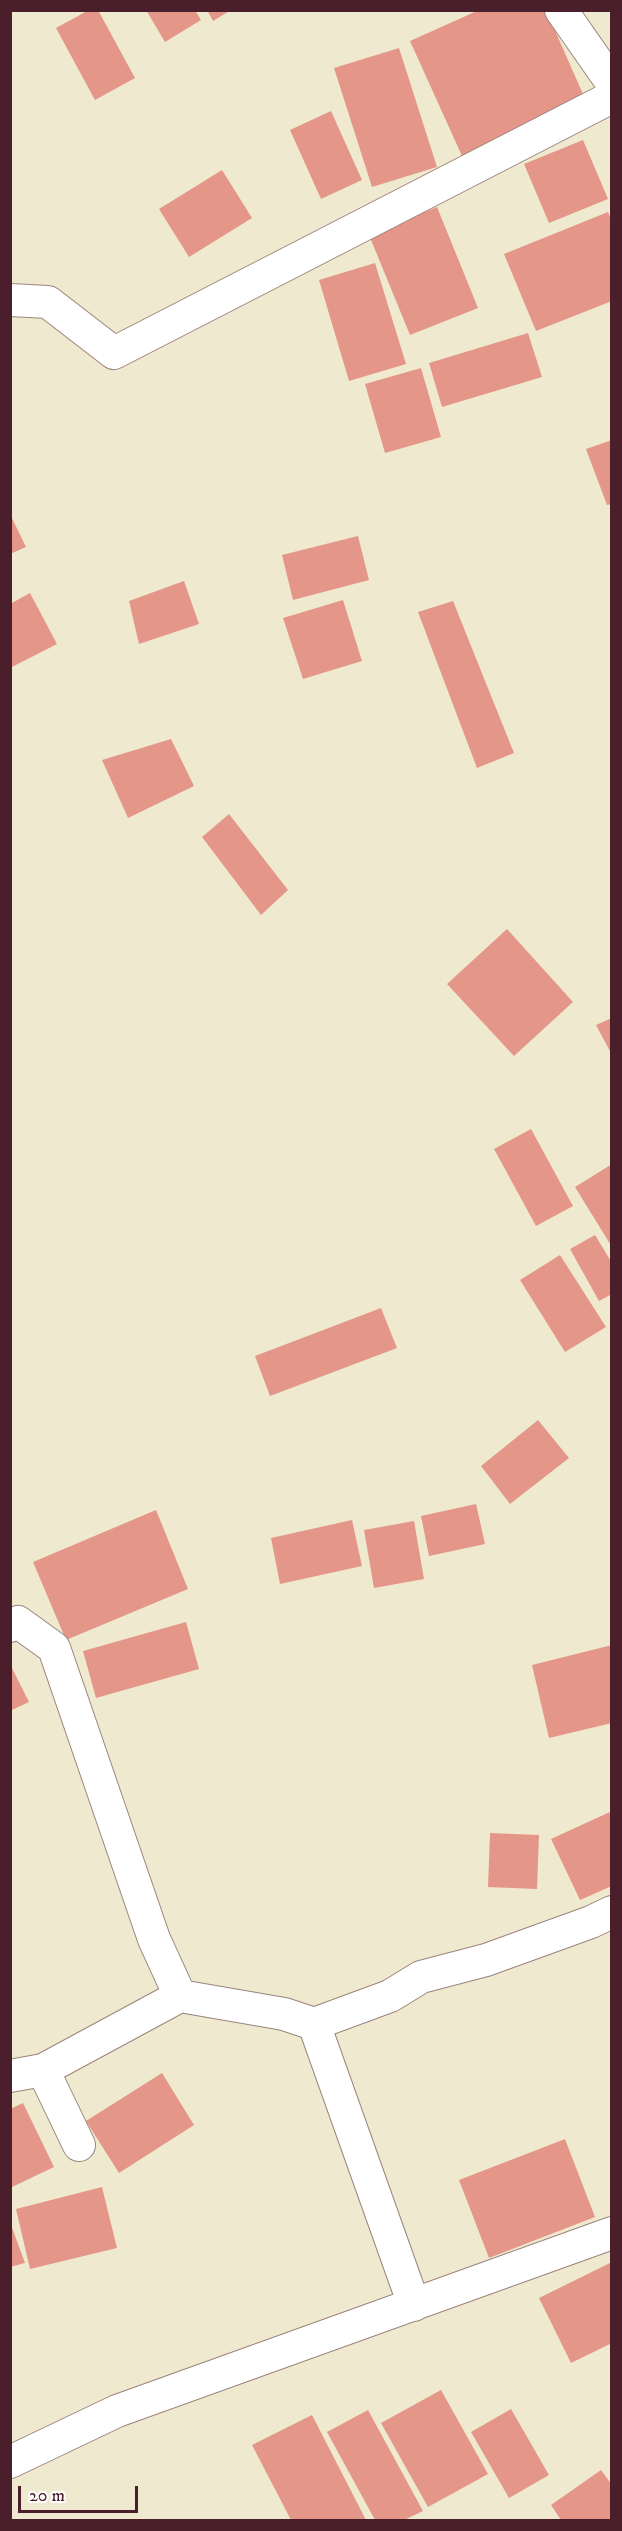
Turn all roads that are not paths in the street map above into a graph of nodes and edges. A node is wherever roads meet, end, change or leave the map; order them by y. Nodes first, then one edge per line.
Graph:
1 (561, 10) edge
2 (612, 82) edge
3 (612, 97) edge
4 (10, 300) edge
5 (10, 1626) edge
6 (612, 1912) edge
7 (180, 1996) junction
8 (314, 2024) junction
9 (43, 2070) junction
10 (10, 2076) edge
11 (79, 2145) dead end
12 (612, 2233) edge
13 (414, 2305) junction
14 (10, 2462) edge

1 - 2 street
3 - 4 street
5 - 7 street
6 - 8 street
7 - 8 street
7 - 9 street
8 - 13 street
9 - 10 street
9 - 11 street
12 - 13 street
13 - 14 street

